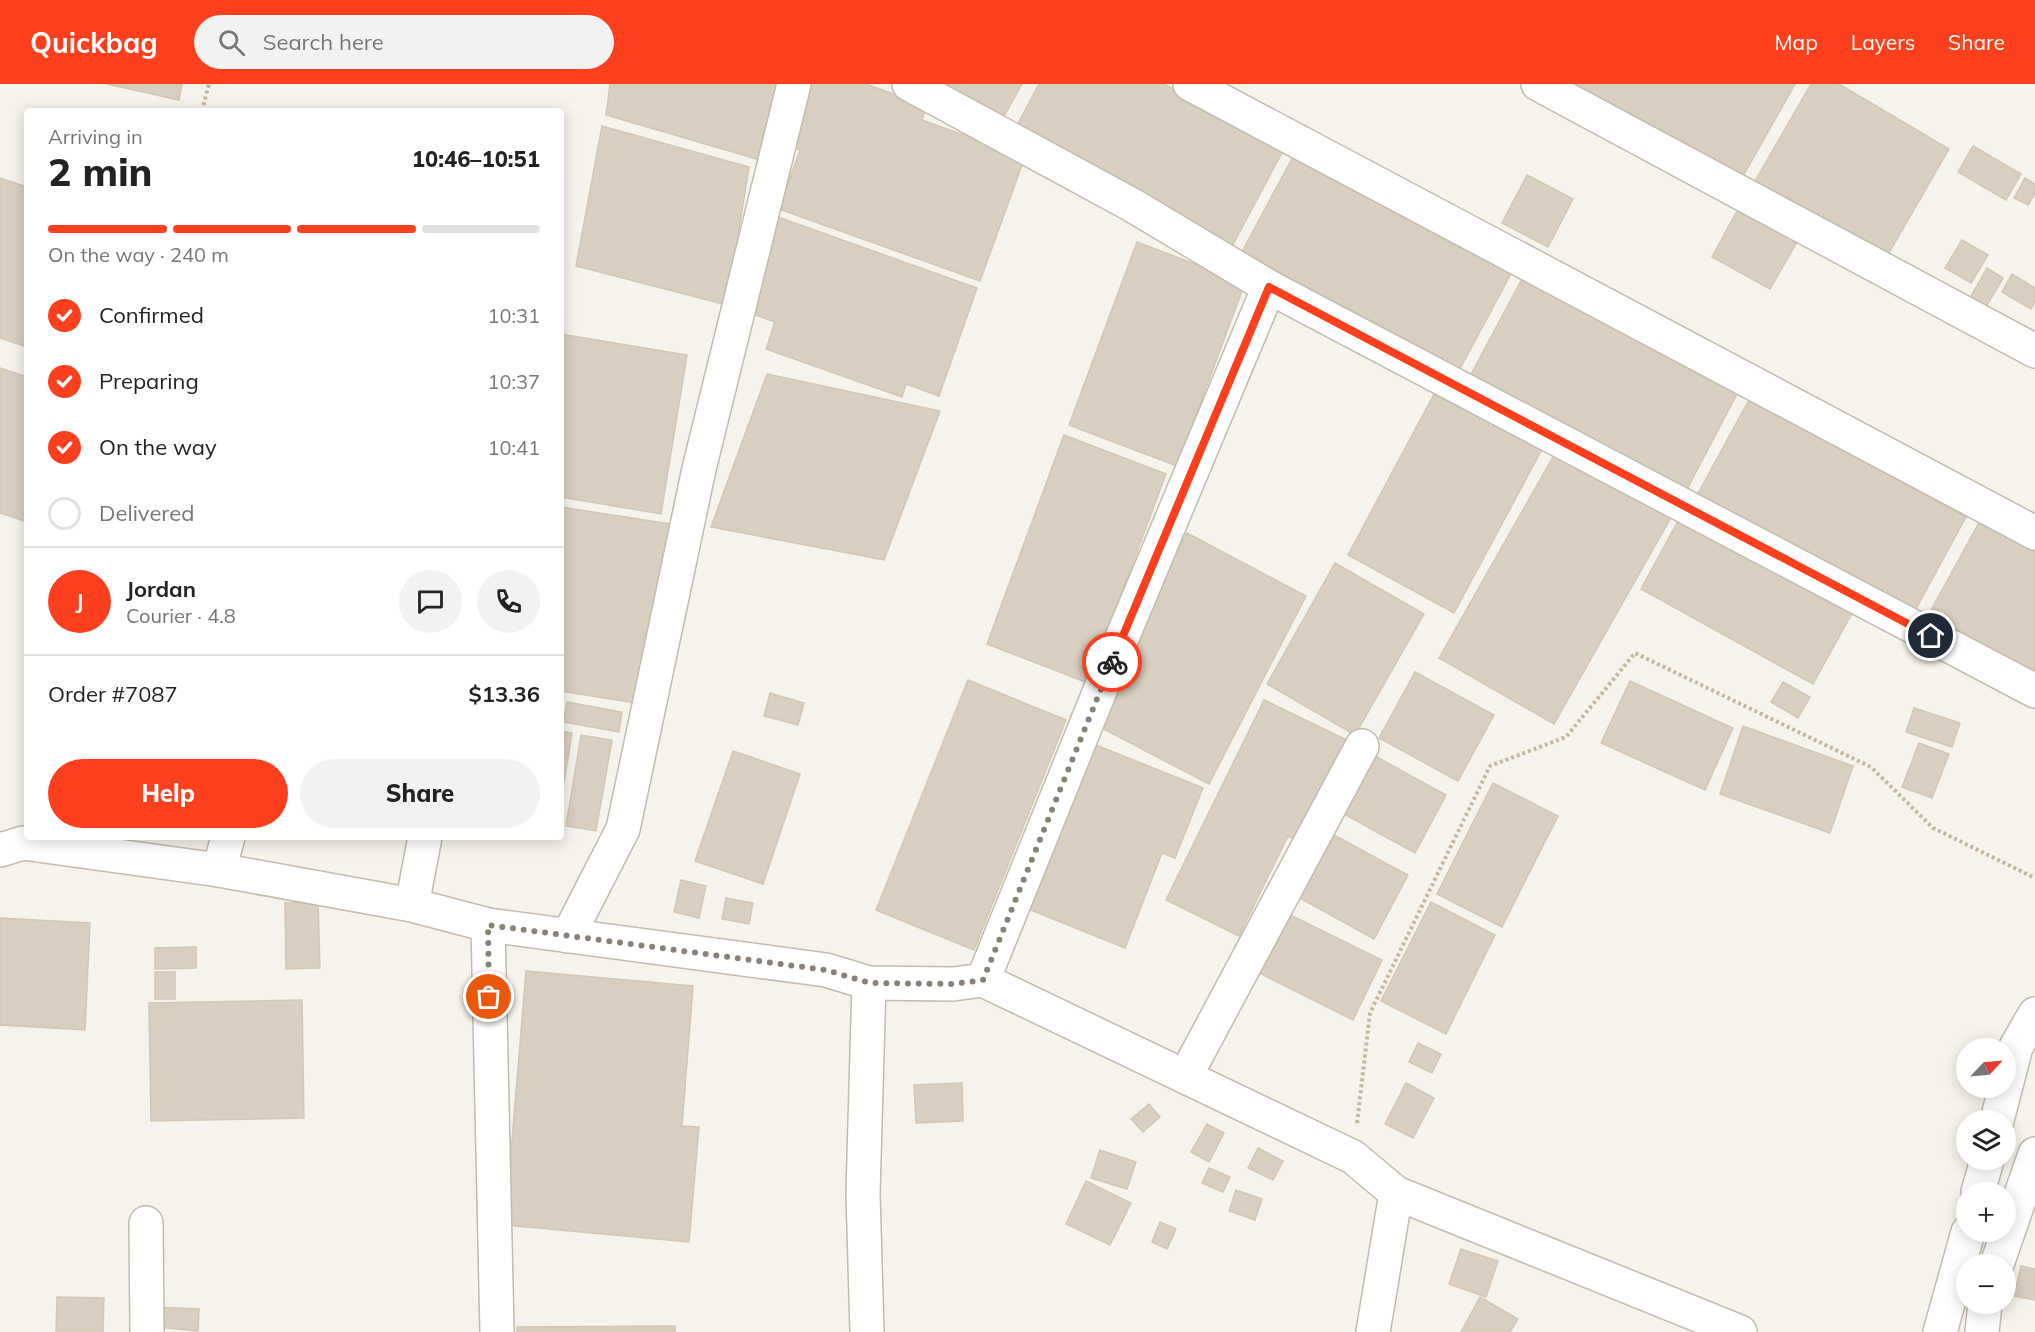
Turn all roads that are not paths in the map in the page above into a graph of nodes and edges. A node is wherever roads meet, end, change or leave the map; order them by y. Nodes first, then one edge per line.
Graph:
1 (794, 84) edge
2 (909, 84) edge
3 (1190, 84) edge
4 (1538, 84) edge
5 (1269, 287) junction
6 (2035, 351) edge
7 (2035, 533) edge
8 (2035, 691) edge
9 (1362, 746) dead end
10 (227, 840) edge
11 (424, 840) edge
12 (0, 850) edge
13 (219, 870) junction
14 (412, 905) junction
15 (488, 925) junction
16 (568, 936) junction
17 (983, 980) junction
18 (870, 983) junction
19 (2035, 1014) edge
20 (1186, 1076) junction
21 (2000, 1110) edge
22 (2035, 1154) edge
23 (1396, 1193) junction
24 (146, 1223) dead end
25 (1965, 1242) edge
26 (2000, 1254) edge
27 (1984, 1314) edge
28 (147, 1332) edge
29 (497, 1332) edge
30 (867, 1332) edge
31 (1373, 1332) edge
32 (1740, 1332) edge
33 (1940, 1332) edge
34 (1982, 1332) edge

1 - 16 street
2 - 5 street
3 - 7 street
4 - 6 street
5 - 8 street
5 - 17 street
9 - 20 street
10 - 13 street
11 - 14 street
12 - 13 street
13 - 14 street
14 - 15 street
15 - 16 street
15 - 29 street
16 - 18 street
17 - 18 street
17 - 20 street
18 - 30 street
19 - 21 street
20 - 23 street
22 - 26 street
23 - 31 street
23 - 32 street
24 - 28 street
25 - 33 street
27 - 34 street

